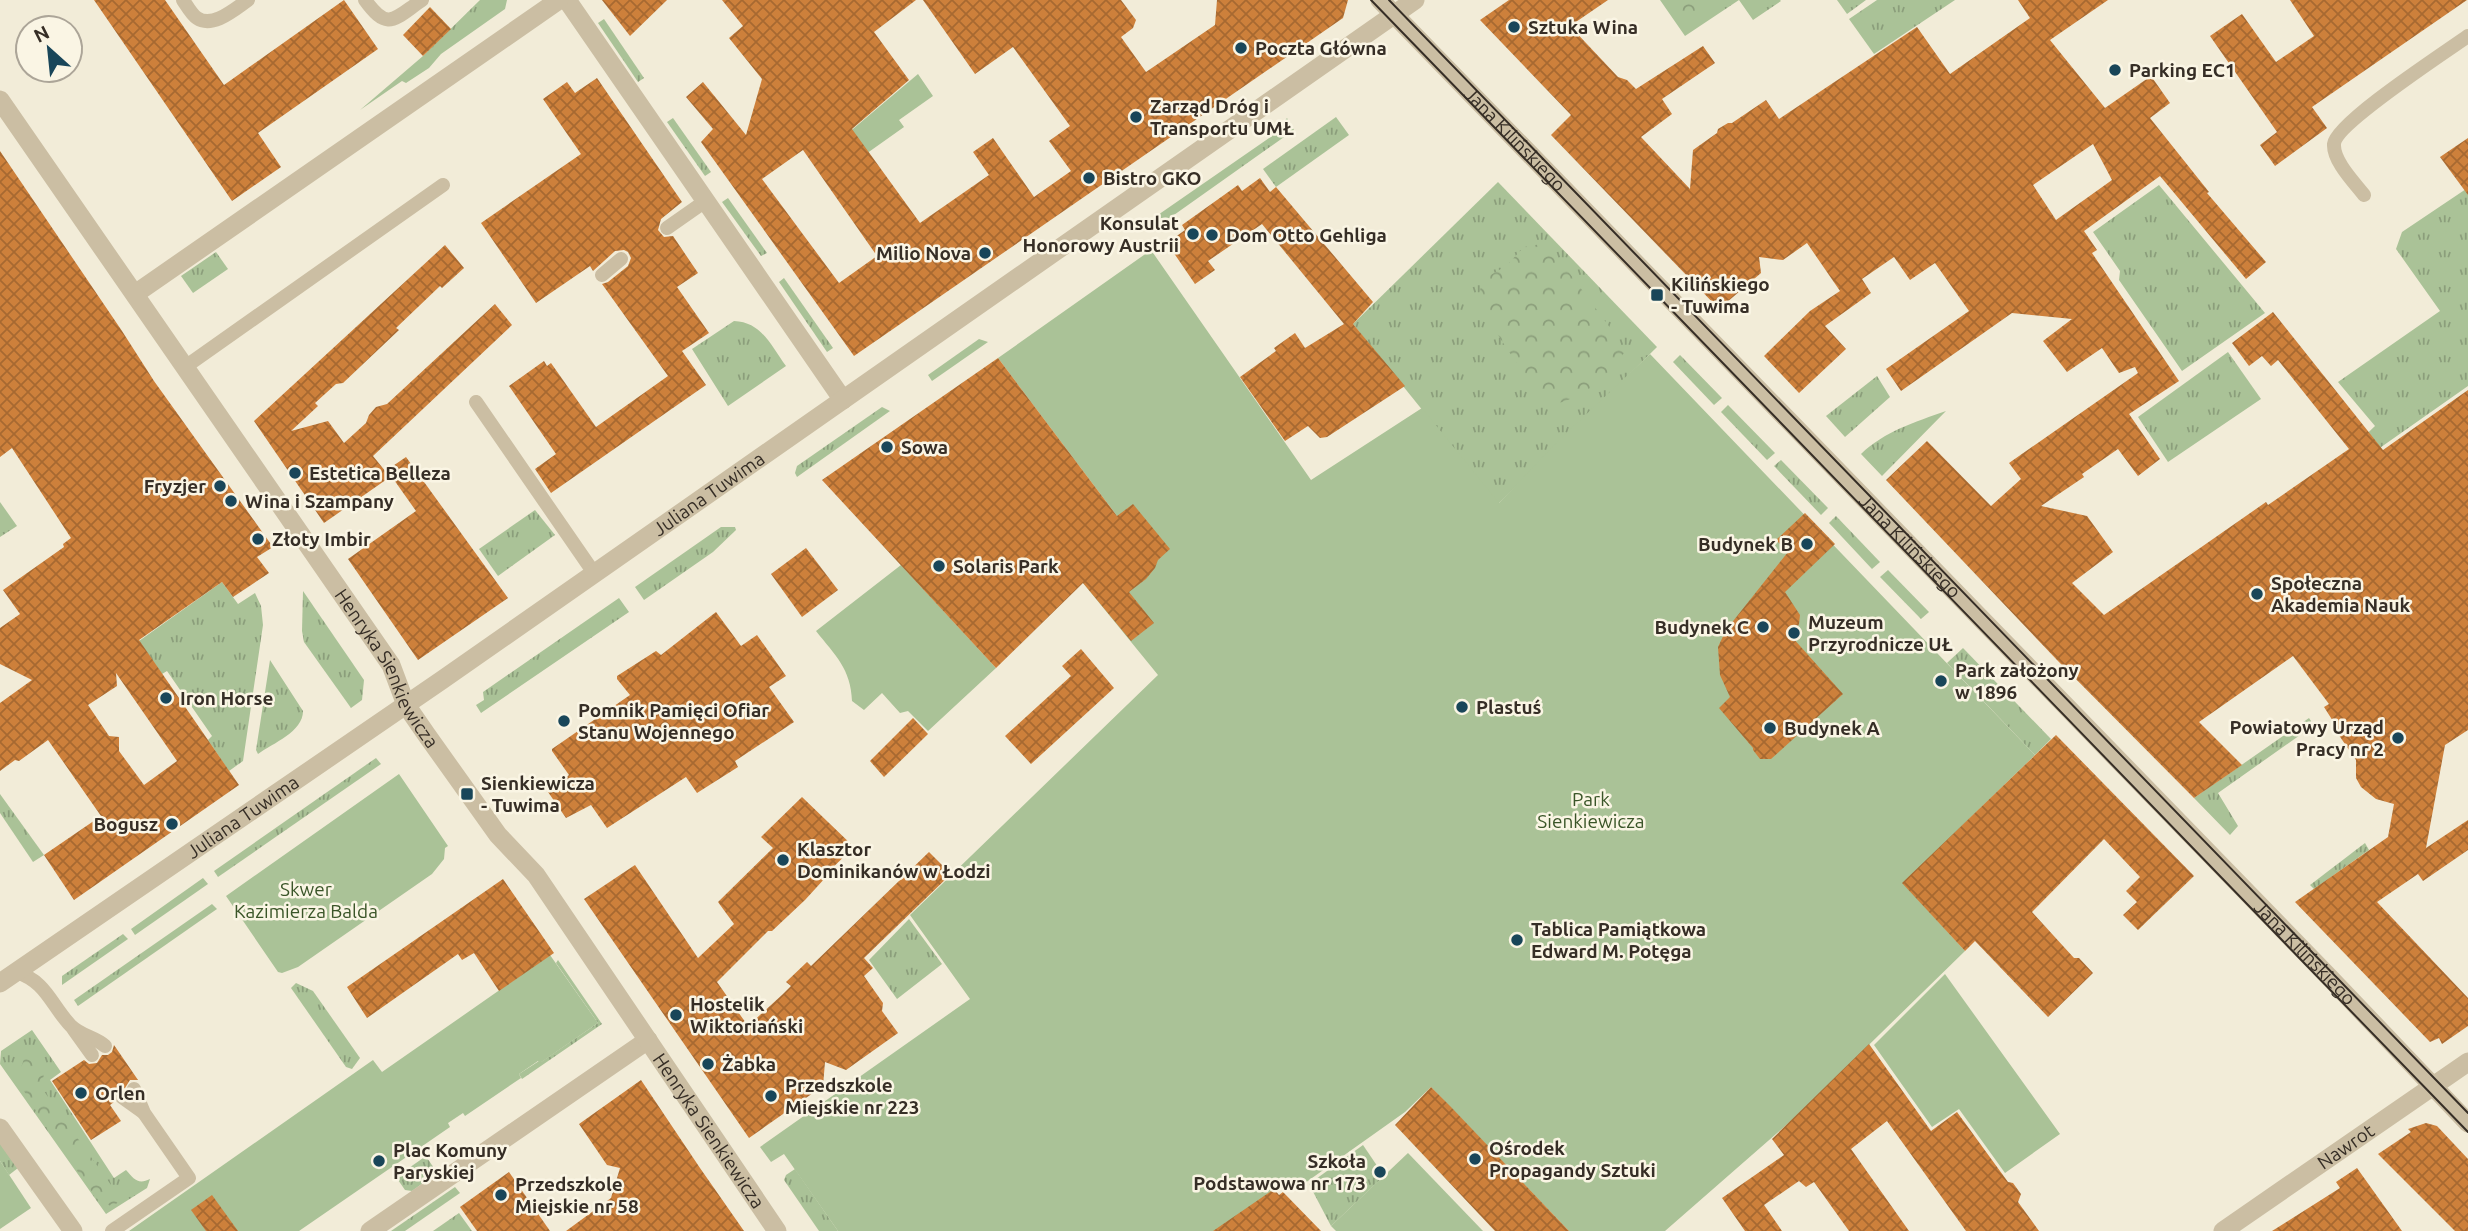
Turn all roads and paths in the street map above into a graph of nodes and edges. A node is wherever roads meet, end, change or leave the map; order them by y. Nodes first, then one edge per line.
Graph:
1 (184, 0) edge
2 (248, 0) edge
3 (365, 0) edge
4 (422, 0) edge
5 (559, 0) edge
6 (567, 0) edge
7 (1415, 0) edge
8 (1387, 7) edge
9 (2468, 37) edge
10 (0, 100) edge
11 (443, 185) dead end
12 (2364, 195) dead end
13 (707, 200) junction
14 (667, 228) dead end
15 (621, 260) dead end
16 (601, 275) dead end
17 (135, 294) junction
18 (185, 367) junction
19 (842, 400) junction
20 (476, 402) dead end
21 (594, 573) junction
22 (406, 705) junction
23 (8, 977) edge
24 (72, 1028) junction
25 (648, 1040) junction
26 (105, 1046) dead end
27 (92, 1055) dead end
28 (2468, 1062) edge
29 (2433, 1086) junction
30 (134, 1089) dead end
31 (121, 1097) dead end
32 (144, 1113) junction
33 (2468, 1123) edge
34 (0, 1128) edge
35 (74, 1231) edge
36 (112, 1231) edge
37 (370, 1231) edge
38 (777, 1231) edge
39 (2223, 1231) edge

1 - 2 lane
3 - 4 lane
5 - 17 street
6 - 13 street
7 - 8 street, Juliana Tuwima
8 - 19 street, Juliana Tuwima
8 - 29 street, Jana Kilińskiego
9 - 12 lane
10 - 17 street, Henryka Sienkiewicza
11 - 18 lane
13 - 14 lane
13 - 19 street
15 - 16 lane
17 - 18 street, Henryka Sienkiewicza
18 - 22 street, Henryka Sienkiewicza
19 - 21 street, Juliana Tuwima
20 - 21 lane
21 - 22 street, Juliana Tuwima
22 - 23 street, Juliana Tuwima
22 - 25 street, Henryka Sienkiewicza
23 - 24 lane
24 - 26 lane
24 - 27 lane
25 - 37 street
25 - 38 street, Henryka Sienkiewicza
28 - 29 street, Nawrot
29 - 33 street, Jana Kilińskiego
29 - 39 street, Nawrot
30 - 32 lane
31 - 32 lane
32 - 36 lane
34 - 35 street

